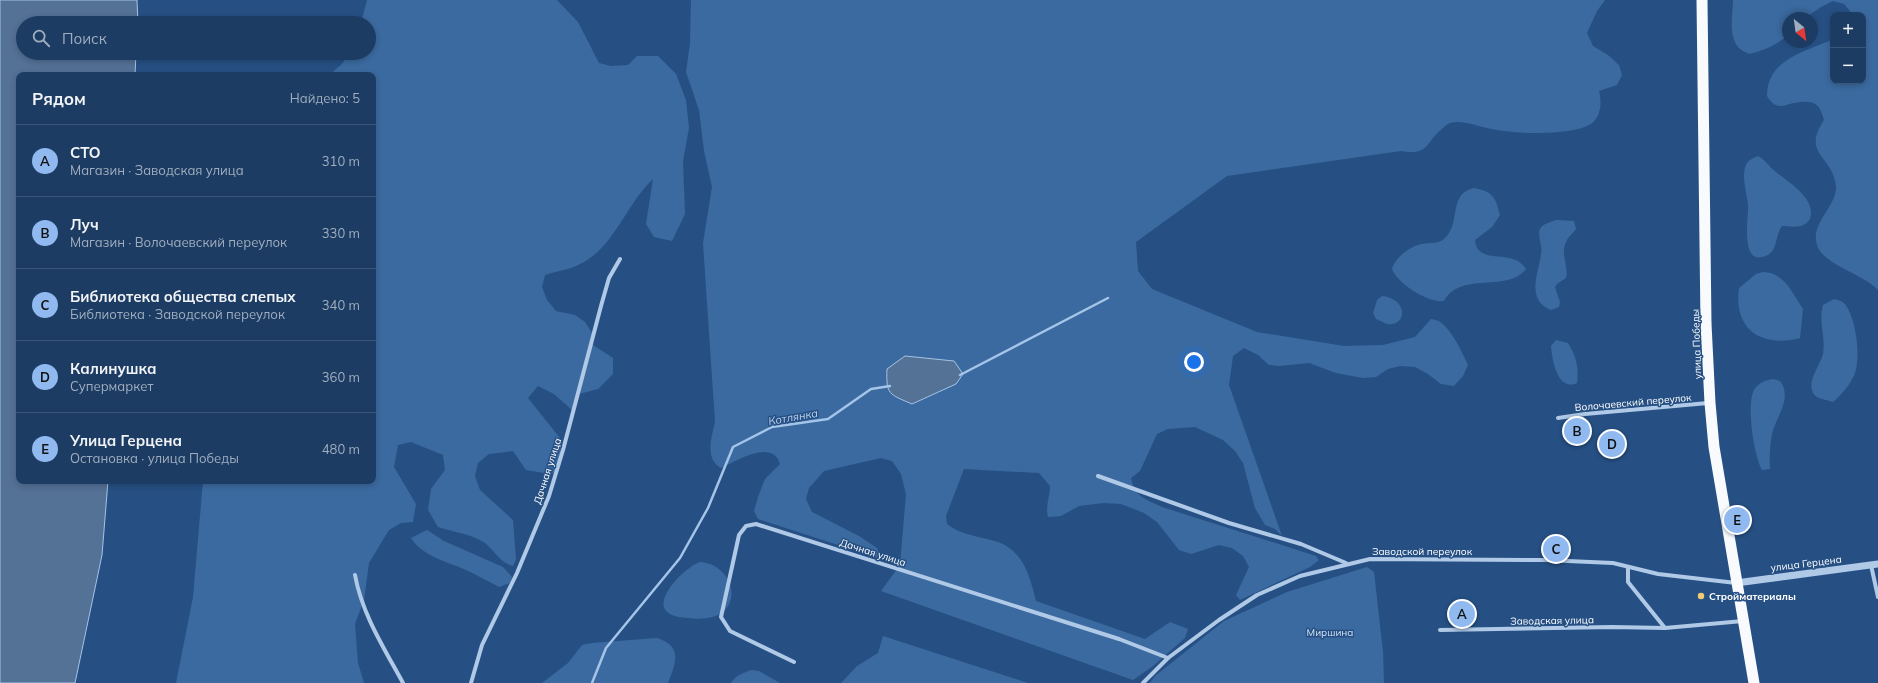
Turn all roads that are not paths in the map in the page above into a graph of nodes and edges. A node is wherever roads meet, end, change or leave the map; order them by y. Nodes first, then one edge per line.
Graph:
1 (1702, 0) edge
2 (620, 259) dead end
3 (1710, 403) junction
4 (1558, 418) dead end
5 (1098, 476) dead end
6 (1347, 564) junction
7 (1875, 564) edge
8 (1628, 567) junction
9 (354, 575) dead end
10 (1736, 583) junction
11 (1878, 596) edge
12 (1743, 621) junction
13 (1665, 628) junction
14 (1440, 630) dead end
15 (1168, 658) junction
16 (794, 662) dead end
17 (403, 683) edge
18 (472, 683) edge
19 (1143, 683) edge
20 (1754, 683) edge

1 - 3 highway, улица Победы
2 - 18 street, Дачная улица
3 - 4 street, Волочаевский переулок
3 - 10 highway, улица Победы
5 - 6 street
6 - 8 street, Заводской переулок
6 - 15 street, Заводской переулок
7 - 10 street, улица Герцена
7 - 11 street
8 - 10 street, Заводской переулок
8 - 13 street
9 - 17 street
10 - 12 highway, улица Победы
12 - 13 street, Заводская улица
12 - 20 highway, улица Победы
13 - 14 street, Заводская улица
15 - 16 street, Дачная улица
15 - 19 street, Заводской переулок

